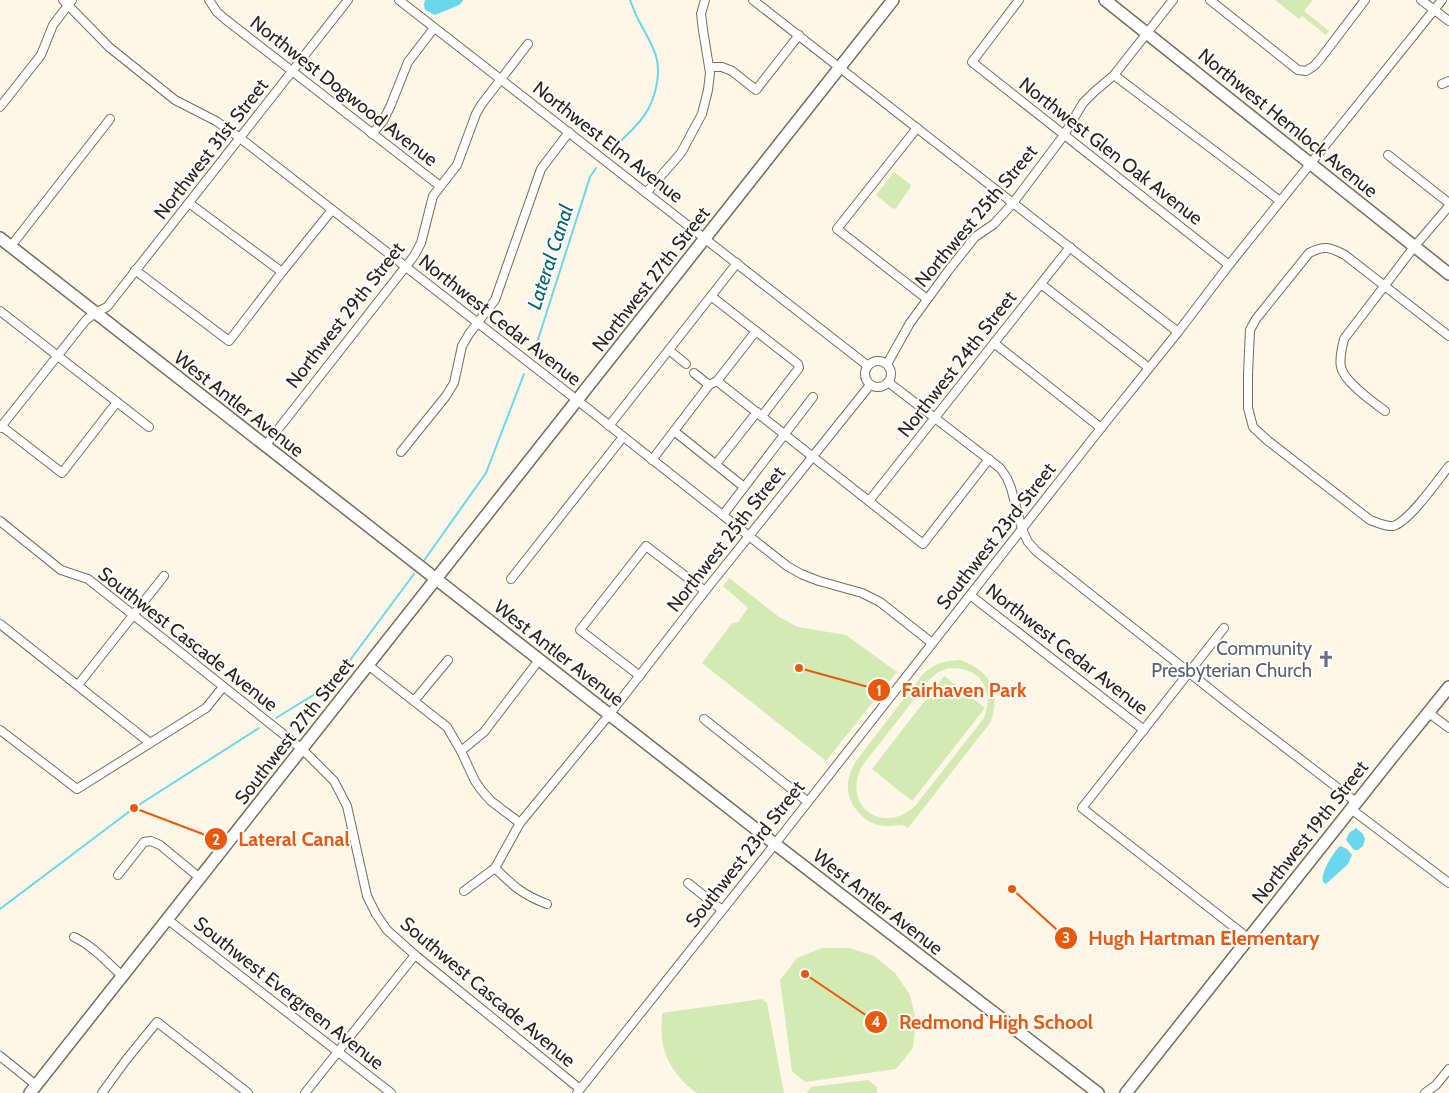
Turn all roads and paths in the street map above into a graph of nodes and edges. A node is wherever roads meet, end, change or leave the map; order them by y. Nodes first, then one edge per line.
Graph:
1 (209, 0) edge
2 (348, 0) edge
3 (399, 0) edge
4 (705, 0) edge
5 (754, 0) edge
6 (893, 0) edge
7 (1018, 0) edge
8 (1104, 0) edge
9 (1173, 0) edge
10 (1210, 0) edge
11 (1365, 0) edge
12 (1421, 0) edge
13 (1442, 0) edge
14 (68, 2) edge
15 (1434, 10) junction
16 (1449, 21) edge
17 (434, 28) junction
18 (1146, 33) junction
19 (799, 35) junction
20 (528, 44) dead end
21 (840, 67) junction
22 (709, 68) junction
23 (292, 72) junction
24 (1114, 75) junction
25 (502, 80) junction
26 (0, 106) edge
27 (110, 119) dead end
28 (917, 128) junction
29 (569, 132) junction
30 (372, 134) junction
31 (1064, 135) junction
32 (240, 138) junction
33 (1388, 155) dead end
34 (1310, 163) junction
35 (440, 186) junction
36 (646, 193) junction
37 (1280, 201) junction
38 (188, 203) junction
39 (1013, 203) junction
40 (1449, 204) edge
41 (332, 210) junction
42 (0, 238) edge
43 (705, 238) junction
44 (11, 246) junction
45 (1070, 247) junction
46 (1414, 247) junction
47 (736, 263) junction
48 (1229, 265) junction
49 (406, 268) junction
50 (136, 270) junction
51 (282, 272) junction
52 (1449, 274) edge
53 (1040, 284) junction
54 (1384, 286) junction
55 (711, 296) junction
56 (927, 299) junction
57 (0, 311) edge
58 (95, 313) junction
59 (478, 323) junction
60 (756, 331) junction
61 (1178, 332) junction
62 (1449, 336) edge
63 (994, 343) junction
64 (669, 350) junction
65 (58, 355) junction
66 (686, 364) dead end
67 (887, 364) junction
68 (868, 366) junction
69 (1149, 368) junction
70 (694, 373) dead end
71 (888, 382) junction
72 (713, 383) junction
73 (870, 385) junction
74 (813, 397) dead end
75 (577, 400) junction
76 (117, 402) junction
77 (1385, 411) dead end
78 (759, 414) junction
79 (935, 417) junction
80 (1, 426) edge
81 (609, 426) junction
82 (149, 427) dead end
83 (1101, 428) junction
84 (674, 432) junction
85 (784, 434) junction
86 (623, 437) junction
87 (265, 446) junction
88 (401, 452) dead end
89 (813, 456) junction
90 (652, 460) junction
91 (989, 460) junction
92 (716, 464) junction
93 (1449, 466) edge
94 (744, 487) junction
95 (869, 501) junction
96 (723, 515) junction
97 (0, 521) edge
98 (1022, 529) junction
99 (750, 536) junction
100 (164, 576) dead end
101 (436, 579) junction
102 (511, 579) dead end
103 (705, 592) junction
104 (970, 594) junction
105 (132, 615) junction
106 (0, 624) edge
107 (1224, 628) dead end
108 (932, 643) junction
109 (448, 660) dead end
110 (539, 660) junction
111 (368, 665) junction
112 (1189, 672) junction
113 (640, 676) junction
114 (78, 685) junction
115 (223, 687) junction
116 (1449, 687) edge
117 (414, 701) junction
118 (1429, 713) junction
119 (609, 715) junction
120 (704, 719) dead end
121 (1449, 728) edge
122 (0, 730) edge
123 (1144, 730) junction
124 (150, 743) junction
125 (302, 749) junction
126 (461, 751) junction
127 (808, 802) junction
128 (1354, 806) junction
129 (520, 823) junction
130 (774, 844) junction
131 (495, 868) junction
132 (118, 875) dead end
133 (200, 878) junction
134 (688, 883) dead end
135 (1449, 884) edge
136 (464, 891) dead end
137 (547, 904) dead end
138 (722, 910) junction
139 (167, 919) junction
140 (74, 937) dead end
141 (1248, 938) junction
142 (415, 955) junction
143 (122, 976) junction
144 (338, 1052) junction
145 (0, 1056) edge
146 (1449, 1069) edge
147 (33, 1089) edge
148 (578, 1091) edge
149 (102, 1093) edge
150 (248, 1093) edge
151 (305, 1093) edge
152 (391, 1093) edge
153 (1098, 1093) edge
154 (1126, 1093) edge
155 (1425, 1093) edge

1 - 23 street, Northwest Dogwood Avenue
2 - 23 street, Northwest 31st Street
3 - 17 street, Northwest Elm Avenue
4 - 22 street
5 - 19 street
6 - 21 street, Northwest 27th Street
7 - 31 street, Northwest Glen Oak Avenue
8 - 18 street, Northwest Hemlock Avenue
9 - 18 street, Northwest 25th Street
10 - 11 street
12 - 15 street
13 - 15 street, Southwest 23rd Street
14 - 26 street
14 - 32 street, Northwest Cedar Avenue
15 - 16 street
15 - 34 street, Southwest 23rd Street
17 - 25 street, Northwest Elm Avenue
17 - 30 street
18 - 24 street, Northwest 25th Street
18 - 34 street, Northwest Hemlock Avenue
19 - 21 street
19 - 22 street
20 - 25 street, Northwest 29th Street
21 - 28 street
21 - 43 street, Northwest 27th Street
22 - 36 street
23 - 30 street, Northwest Dogwood Avenue
23 - 32 street, Northwest 31st Street
24 - 31 street, Northwest 25th Street
24 - 37 street
25 - 29 street, Northwest Elm Avenue
25 - 35 street, Northwest 29th Street
27 - 44 street
28 - 39 street
28 - 56 street
29 - 36 street, Northwest Elm Avenue
29 - 59 street
30 - 35 street, Northwest Dogwood Avenue
31 - 39 street, Northwest 25th Street
31 - 48 street, Northwest Glen Oak Avenue
32 - 38 street, Northwest 31st Street
32 - 41 street, Northwest Cedar Avenue
33 - 40 street
34 - 37 street, Southwest 23rd Street
34 - 46 street, Northwest Hemlock Avenue
35 - 49 street, Northwest 29th Street
36 - 43 street, Northwest Elm Avenue
37 - 48 street, Southwest 23rd Street
38 - 50 street, Northwest 31st Street
38 - 51 street
39 - 45 street
39 - 56 street, Northwest 25th Street
40 - 46 street
41 - 49 street, Northwest Cedar Avenue
41 - 51 street
42 - 44 street, West Antler Avenue
43 - 47 street, Northwest Elm Avenue
43 - 75 street, Northwest 27th Street
44 - 58 street, West Antler Avenue
45 - 53 street, Northwest 24th Street
45 - 61 street
46 - 52 street, Northwest Hemlock Avenue
46 - 54 street
47 - 55 street
47 - 68 street, Northwest Elm Avenue
48 - 61 street, Southwest 23rd Street
49 - 59 street, Northwest Cedar Avenue
49 - 87 street, Northwest 29th Street
50 - 51 street
50 - 58 street, Northwest 31st Street
53 - 63 street, Northwest 24th Street
53 - 69 street
54 - 62 street
54 - 77 street
54 - 93 street
55 - 60 street
55 - 64 street
56 - 67 street, Northwest 25th Street
57 - 65 street
58 - 65 street, Northwest 31st Street
58 - 87 street, West Antler Avenue
59 - 75 street, Northwest Cedar Avenue
59 - 88 street
60 - 72 street
60 - 78 street
61 - 69 street, Southwest 23rd Street
63 - 79 street, Northwest 24th Street
63 - 83 street
64 - 66 street
64 - 81 street
65 - 76 street
65 - 80 street, Northwest 31st Street
67 - 68 street
67 - 71 street
68 - 73 street
69 - 83 street, Southwest 23rd Street
70 - 72 street
71 - 73 street
71 - 79 street
72 - 78 street
72 - 84 street
73 - 89 street, Northwest 25th Street
74 - 85 street
75 - 81 street, Northwest Cedar Avenue
75 - 101 street, Northwest 27th Street
76 - 80 street
76 - 82 street
78 - 85 street
78 - 92 street
79 - 91 street
79 - 95 street, Northwest 24th Street
81 - 86 street, Northwest Cedar Avenue
83 - 98 street, Southwest 23rd Street
84 - 90 street
84 - 92 street
85 - 89 street
85 - 94 street
86 - 90 street, Northwest Cedar Avenue
86 - 102 street
87 - 101 street, West Antler Avenue
89 - 95 street
89 - 99 street, Northwest 25th Street
90 - 96 street, Northwest Cedar Avenue
91 - 95 street
91 - 98 street
92 - 94 street
94 - 96 street
96 - 99 street, Northwest Cedar Avenue
97 - 105 street, Southwest Cascade Avenue
98 - 104 street, Southwest 23rd Street
98 - 112 street
99 - 103 street, Northwest 25th Street
99 - 108 street, Northwest Cedar Avenue
100 - 105 street
101 - 110 street, West Antler Avenue
101 - 111 street, Southwest 27th Street
103 - 113 street, Northwest 25th Street
103 - 113 street
104 - 108 street, Southwest 23rd Street
104 - 123 street, Northwest Cedar Avenue
105 - 114 street
105 - 115 street, Southwest Cascade Avenue
106 - 114 street
107 - 112 street
108 - 127 street, Southwest 23rd Street
109 - 117 street
110 - 119 street, West Antler Avenue
110 - 126 street
111 - 117 street
111 - 125 street, Southwest 27th Street
112 - 123 street
112 - 128 street
113 - 119 street, Northwest 25th Street
114 - 124 street
115 - 124 street
115 - 125 street, Southwest Cascade Avenue
116 - 118 street, Northwest 19th Street
117 - 126 street
118 - 121 street
118 - 128 street, Northwest 19th Street
119 - 129 street, Northwest 25th Street
119 - 130 street, West Antler Avenue
120 - 127 street
122 - 124 street
123 - 141 street
125 - 133 street, Southwest 27th Street
125 - 142 street, Southwest Cascade Avenue
126 - 129 street
127 - 130 street, Southwest 23rd Street
128 - 135 street
128 - 141 street, Northwest 19th Street
129 - 131 street, Northwest 25th Street
130 - 138 street, Southwest 23rd Street
130 - 153 street, West Antler Avenue
131 - 136 street
131 - 137 street
132 - 133 street
133 - 139 street, Southwest 27th Street
134 - 138 street
138 - 148 street, Southwest 23rd Street
139 - 143 street, Southwest 27th Street
139 - 144 street, Southwest Evergreen Avenue
140 - 143 street
141 - 154 street, Northwest 19th Street
142 - 144 street
142 - 148 street, Southwest Cascade Avenue
143 - 147 street, Southwest 27th Street
144 - 151 street
144 - 152 street, Southwest Evergreen Avenue
145 - 147 street
146 - 155 street
149 - 150 street

